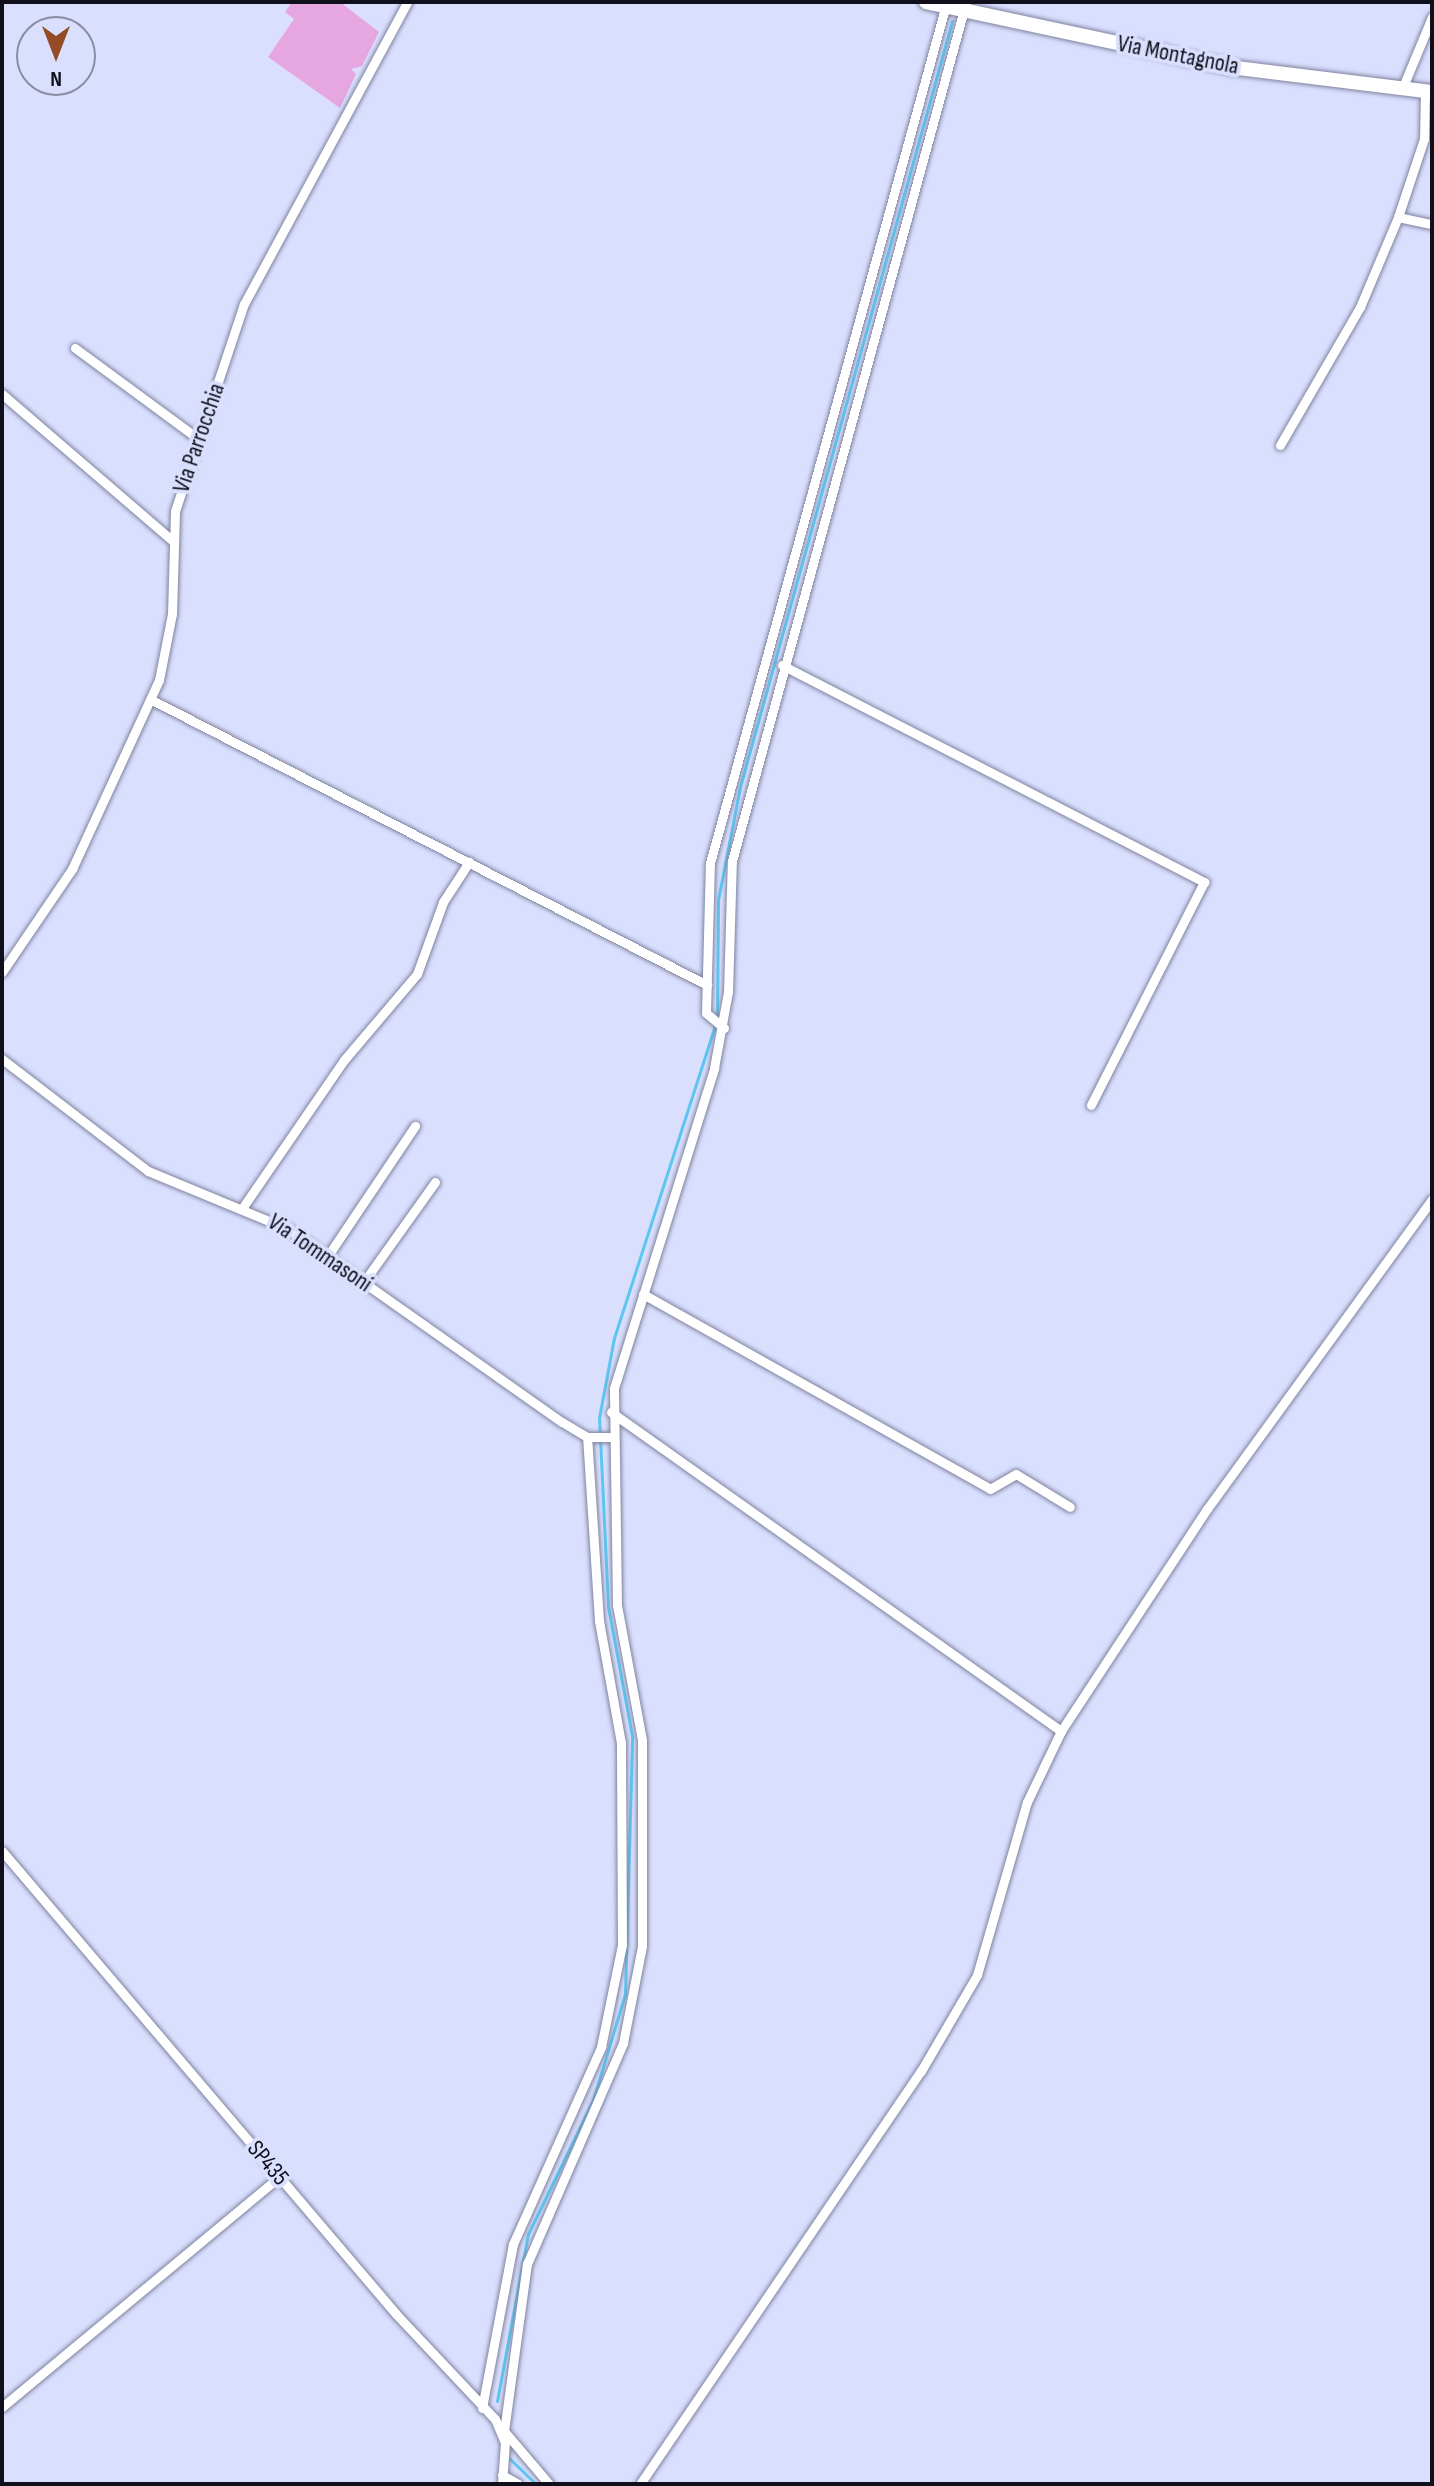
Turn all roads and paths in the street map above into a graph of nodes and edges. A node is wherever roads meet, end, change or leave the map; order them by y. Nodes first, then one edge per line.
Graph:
1 (407, 2) edge
2 (926, 2) edge
3 (945, 8) junction
4 (964, 8) edge
5 (1432, 17) edge
6 (1402, 89) junction
7 (1429, 92) edge
8 (1398, 217) junction
9 (1432, 224) edge
10 (75, 348) dead end
11 (2, 394) edge
12 (197, 438) junction
13 (1280, 445) dead end
14 (172, 540) junction
15 (782, 665) junction
16 (152, 700) junction
17 (469, 862) junction
18 (2, 972) edge
19 (707, 985) junction
20 (722, 1027) junction
21 (2, 1059) edge
22 (1091, 1105) dead end
23 (415, 1126) dead end
24 (435, 1182) dead end
25 (1432, 1199) edge
26 (243, 1207) junction
27 (327, 1257) junction
28 (363, 1283) junction
29 (643, 1294) junction
30 (611, 1412) junction
31 (589, 1437) junction
32 (607, 1437) junction
33 (1070, 1507) dead end
34 (1061, 1731) junction
35 (2, 1851) edge
36 (624, 1930) junction
37 (641, 1930) junction
38 (279, 2177) junction
39 (2, 2407) edge
40 (482, 2408) junction
41 (504, 2431) junction
42 (502, 2480) edge
43 (518, 2484) edge
44 (549, 2484) edge
45 (640, 2484) edge

1 - 12 street, Via Parrocchia
2 - 3 street, Via Montagnola
3 - 4 street, Via Montagnola
3 - 19 street
4 - 6 street, Via Montagnola
4 - 15 street
5 - 6 street
6 - 7 street, Via Montagnola
7 - 8 street
8 - 9 street
8 - 13 street
10 - 12 street
11 - 14 street
12 - 14 street, Via Parrocchia
14 - 16 street, Via Parrocchia
15 - 20 street
15 - 22 street
16 - 17 street
16 - 18 street, Via Parrocchia
17 - 19 street
17 - 26 street
19 - 20 street
20 - 29 street
21 - 26 street, Via Tommasoni
23 - 27 street
24 - 28 street
25 - 34 street
26 - 27 street, Via Tommasoni
27 - 28 street, Via Tommasoni
28 - 31 street, Via Tommasoni
29 - 30 street
29 - 33 street
30 - 32 street
30 - 34 street
31 - 32 street
31 - 36 street
32 - 37 street
34 - 45 street
35 - 38 street, SP435
36 - 37 street
36 - 40 street
37 - 41 street
38 - 39 street
38 - 40 street, SP435
40 - 41 street, SP435
41 - 42 street
41 - 44 street, SP435
42 - 43 street

